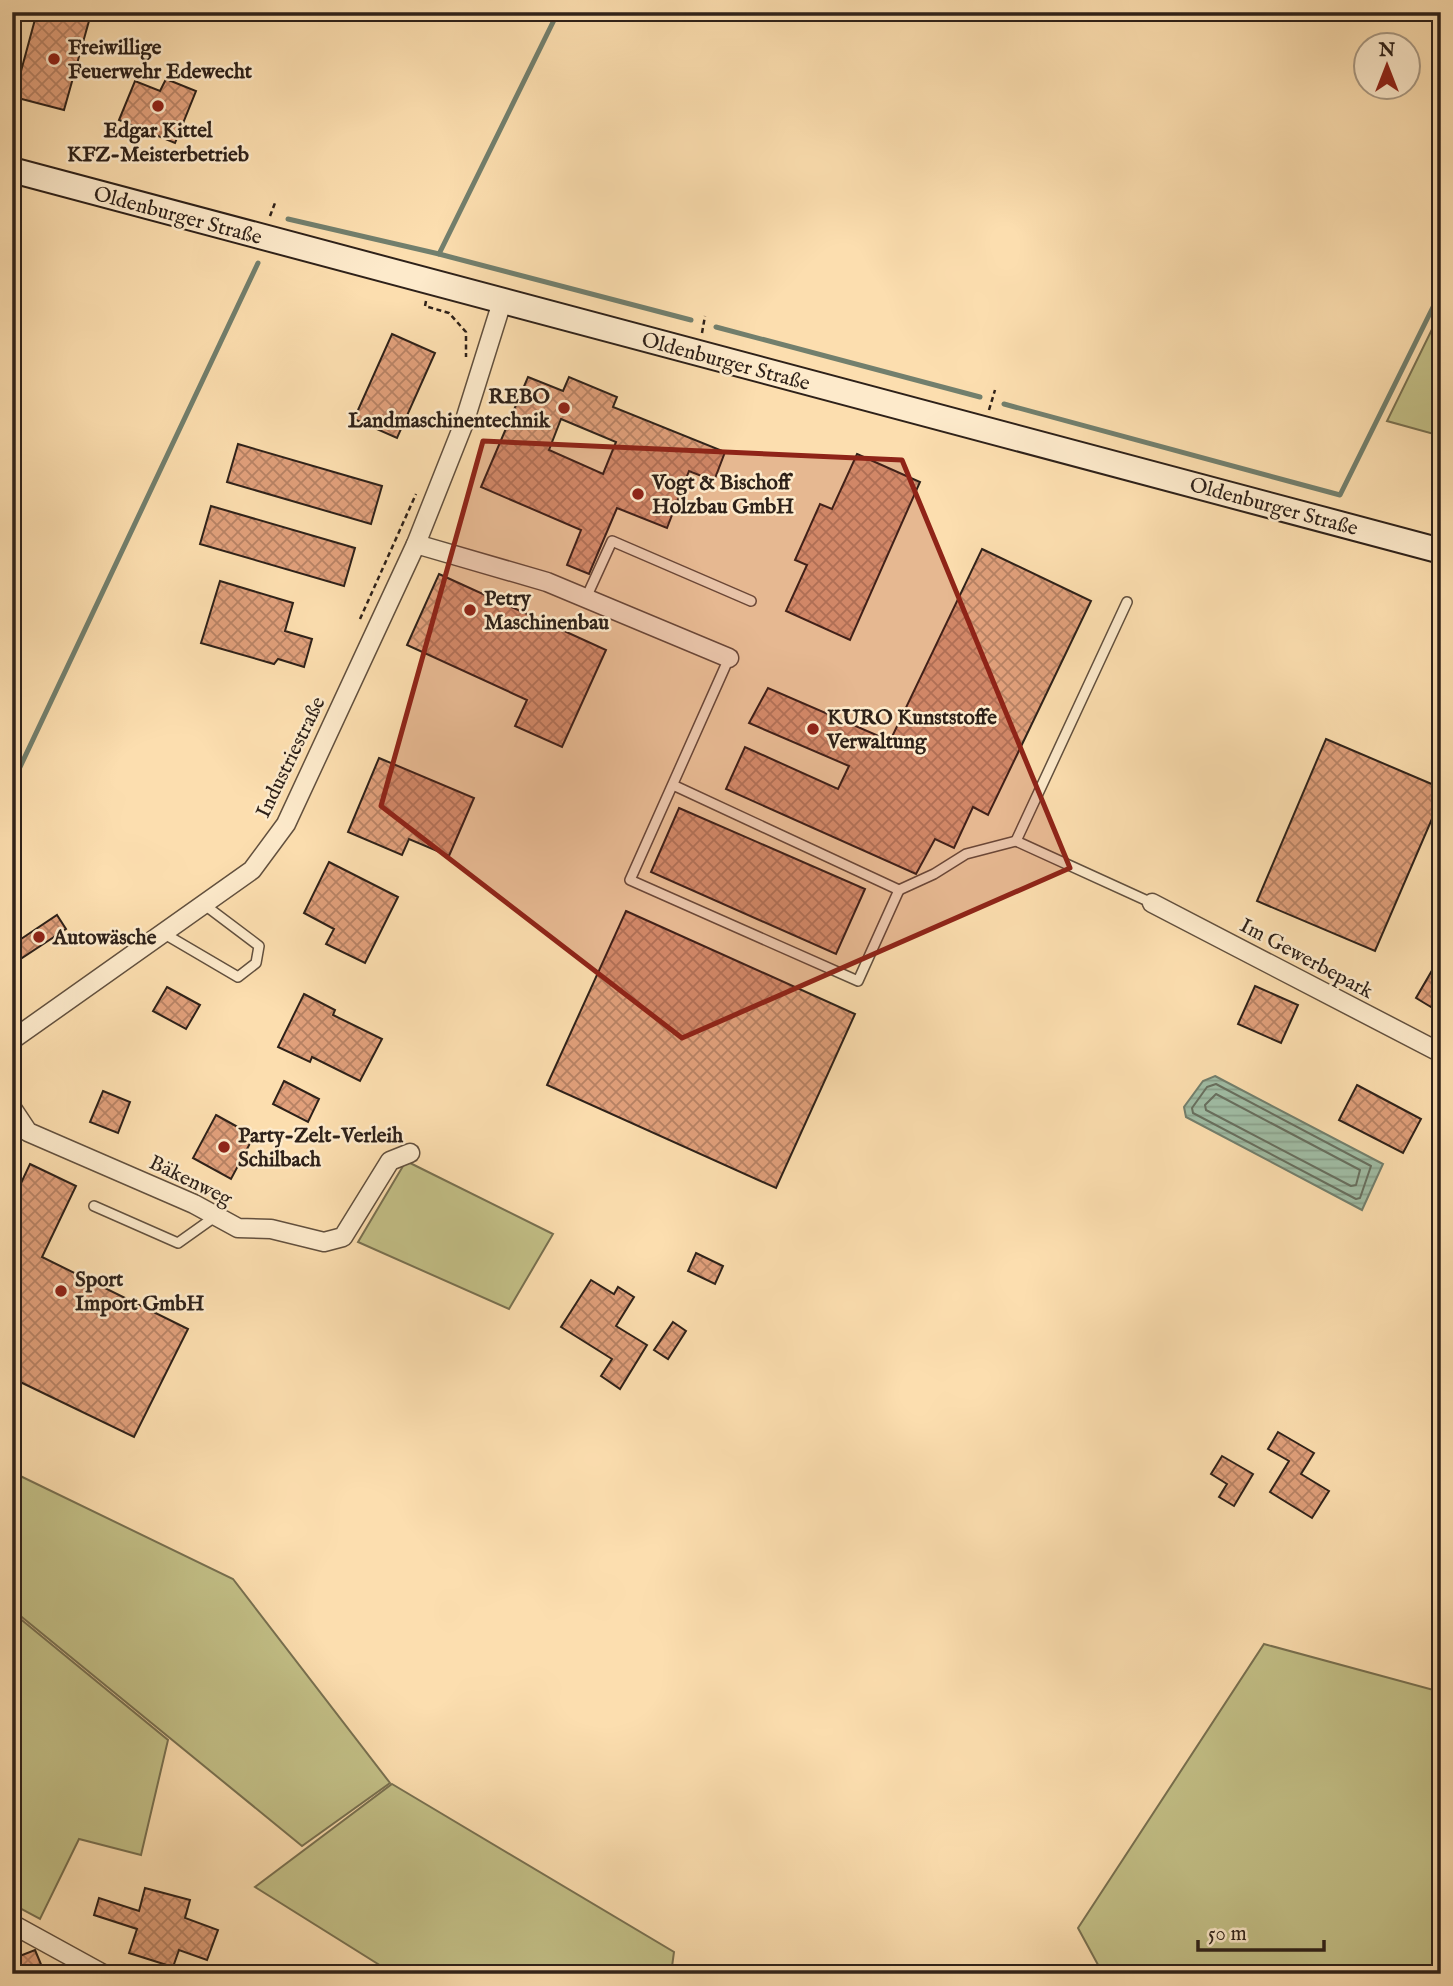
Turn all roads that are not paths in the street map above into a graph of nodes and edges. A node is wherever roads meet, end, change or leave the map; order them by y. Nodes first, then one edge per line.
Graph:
1 (12, 170) edge
2 (502, 302) junction
3 (416, 544) junction
4 (1441, 551) edge
5 (586, 598) junction
6 (751, 601) dead end
7 (1127, 602) dead end
8 (729, 658) joint
9 (673, 785) junction
10 (1016, 841) junction
11 (899, 890) junction
12 (1152, 903) joint
13 (206, 906) junction
14 (163, 933) junction
15 (12, 1040) edge
16 (1441, 1053) edge
17 (12, 1108) edge
18 (410, 1153) dead end
19 (94, 1206) dead end
20 (216, 1216) junction
21 (12, 1924) edge
22 (103, 1974) edge

1 - 2 main road, Oldenburger Straße
2 - 3 street, Industriestraße
2 - 4 main road, Oldenburger Straße
3 - 5 street
3 - 13 street, Industriestraße
5 - 6 lane
5 - 8 street
7 - 10 lane
8 - 9 lane
9 - 11 lane
9 - 11 lane
10 - 11 lane
10 - 12 lane
12 - 16 street, Im Gewerbepark
13 - 14 street, Industriestraße
13 - 14 lane
14 - 15 street, Industriestraße
17 - 20 street, Bäkenweg
18 - 20 street, Bäkenweg
19 - 20 lane
21 - 22 street

